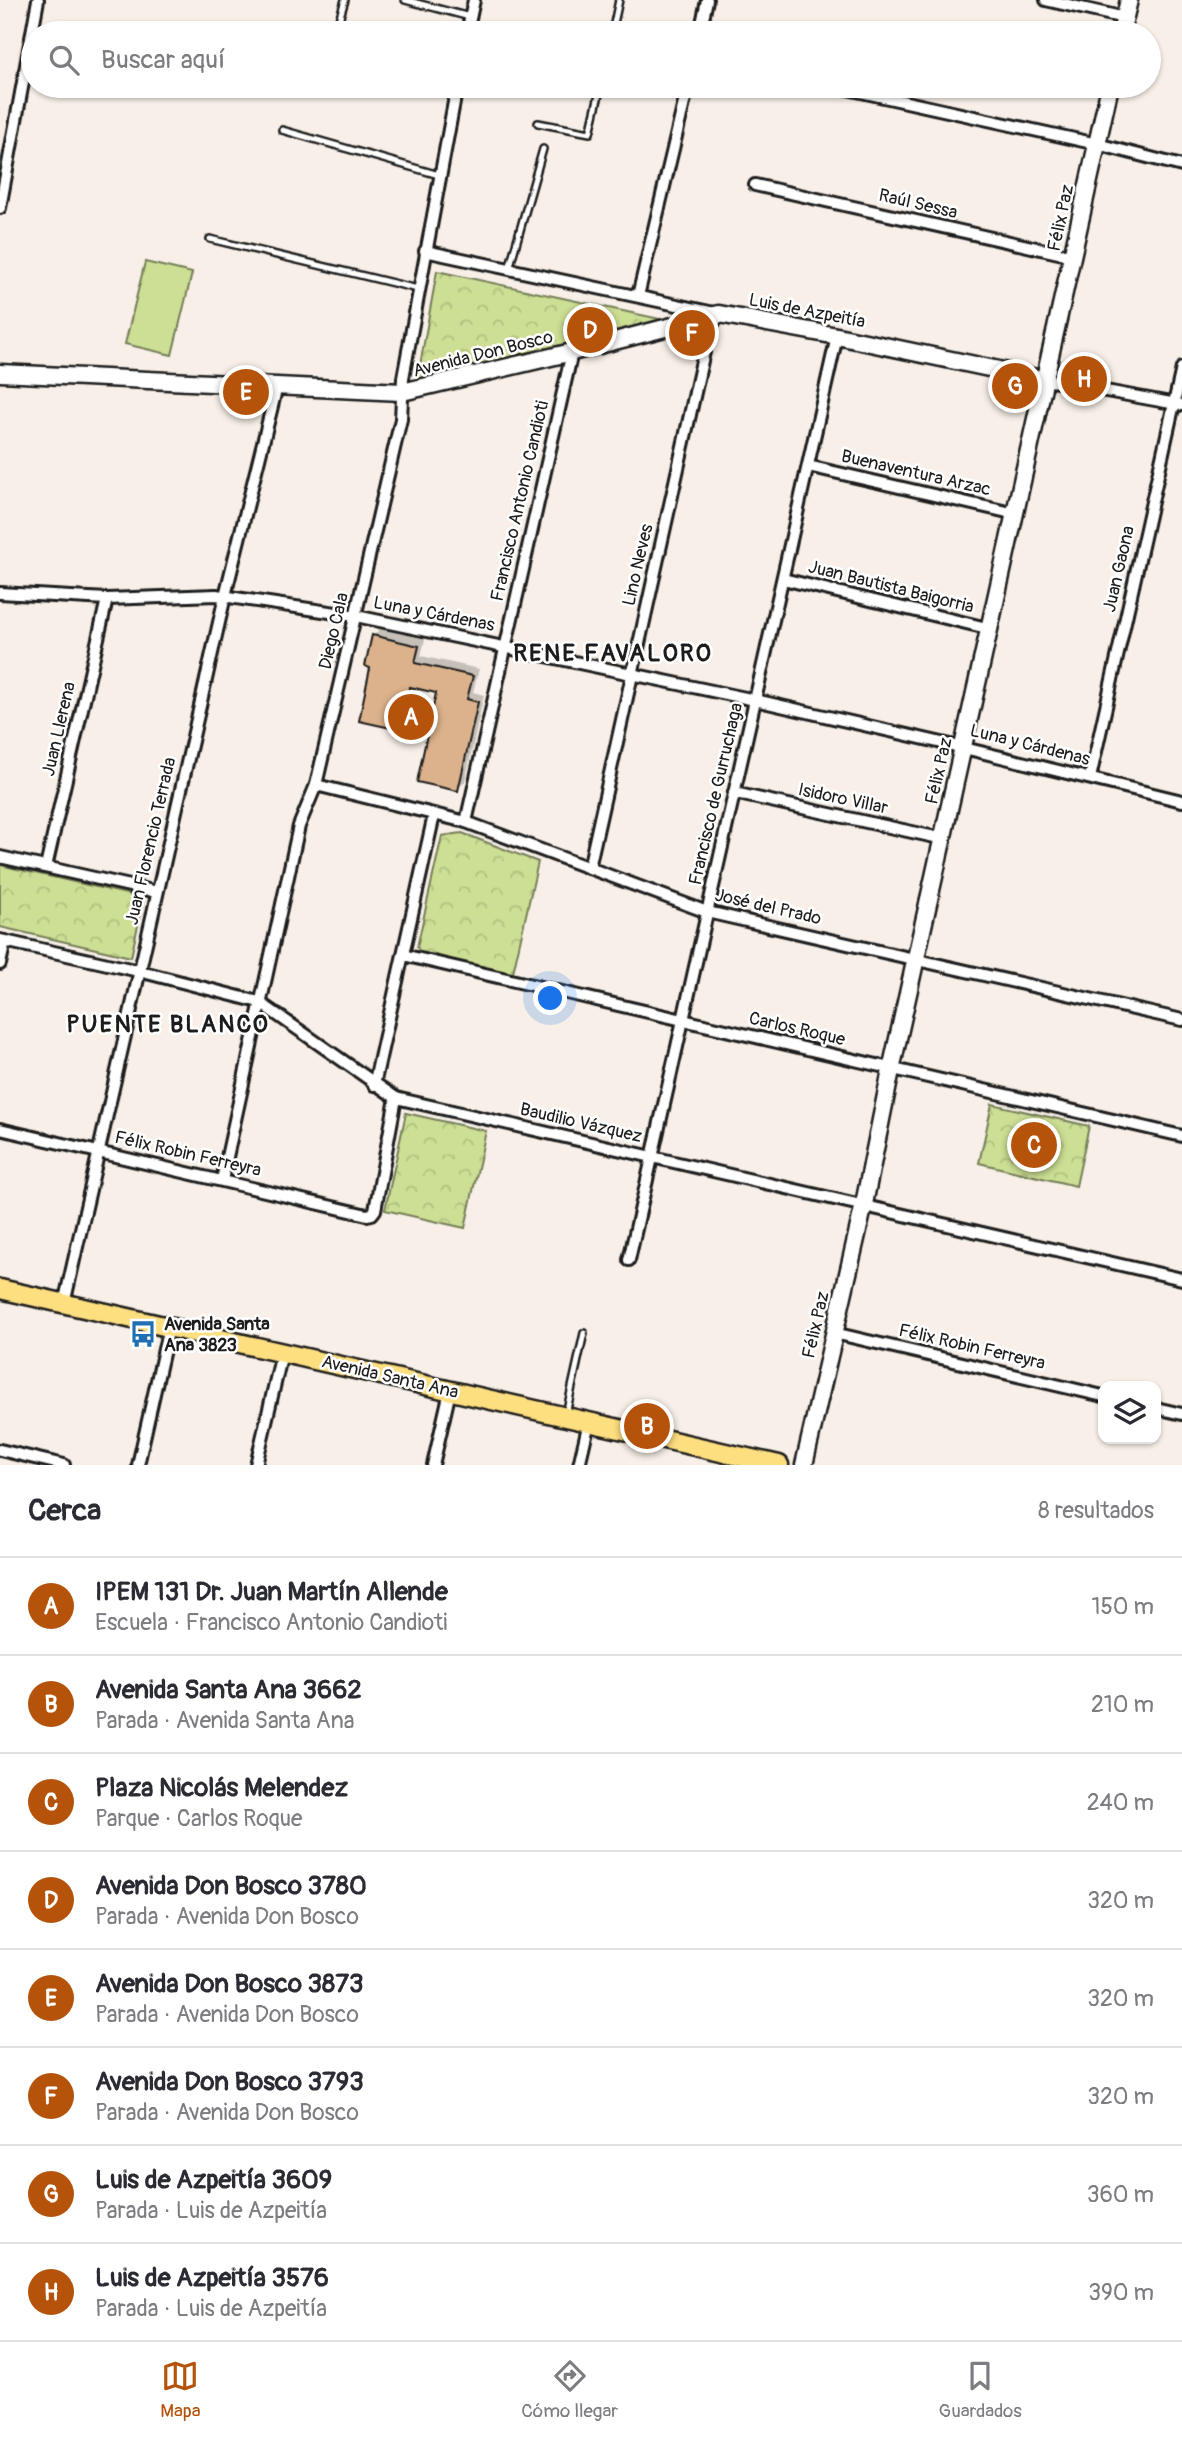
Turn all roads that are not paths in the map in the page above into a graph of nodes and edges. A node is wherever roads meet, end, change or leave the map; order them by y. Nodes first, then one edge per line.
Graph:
1 (38, 0) edge
2 (345, 0) edge
3 (405, 0) edge
4 (474, 0) edge
5 (619, 0) edge
6 (707, 0) edge
7 (1046, 0) edge
8 (1129, 0) edge
9 (470, 17) junction
10 (34, 21) edge
11 (339, 21) edge
12 (469, 21) edge
13 (615, 21) edge
14 (703, 21) edge
15 (1111, 21) edge
16 (1124, 21) edge
17 (21, 93) edge
18 (455, 98) edge
19 (598, 98) edge
20 (685, 98) edge
21 (887, 98) edge
22 (1107, 98) edge
23 (538, 123) dead end
24 (282, 130) dead end
25 (1097, 145) junction
26 (543, 149) dead end
27 (1182, 166) edge
28 (439, 175) junction
29 (755, 185) dead end
30 (0, 208) edge
31 (210, 239) dead end
32 (425, 251) junction
33 (1072, 256) junction
34 (509, 269) junction
35 (418, 289) junction
36 (638, 296) junction
37 (719, 314) junction
38 (837, 336) junction
39 (572, 352) junction
40 (1182, 368) edge
41 (0, 373) edge
42 (1046, 380) junction
43 (277, 386) junction
44 (402, 392) junction
45 (1178, 404) edge
46 (808, 466) junction
47 (1016, 514) junction
48 (783, 579) junction
49 (0, 593) edge
50 (225, 596) junction
51 (107, 599) junction
52 (356, 616) junction
53 (991, 629) junction
54 (505, 646) junction
55 (632, 676) junction
56 (755, 700) junction
57 (964, 748) junction
58 (1090, 778) junction
59 (316, 785) junction
60 (734, 793) junction
61 (1182, 801) edge
62 (434, 815) junction
63 (466, 822) junction
64 (944, 839) junction
65 (0, 857) edge
66 (46, 867) junction
67 (589, 868) junction
68 (157, 892) junction
69 (708, 912) junction
70 (3, 941) edge
71 (403, 955) junction
72 (917, 958) junction
73 (0, 964) edge
74 (139, 971) junction
75 (259, 1002) junction
76 (683, 1020) junction
77 (1182, 1020) edge
78 (891, 1070) junction
79 (374, 1085) junction
80 (396, 1098) junction
81 (0, 1129) edge
82 (1182, 1136) edge
83 (100, 1152) junction
84 (652, 1157) junction
85 (222, 1180) junction
86 (864, 1204) junction
87 (629, 1260) dead end
88 (1182, 1279) edge
89 (0, 1289) edge
90 (64, 1304) junction
91 (169, 1327) junction
92 (584, 1333) dead end
93 (834, 1333) junction
94 (282, 1353) junction
95 (450, 1391) junction
96 (1098, 1394) edge
97 (1161, 1409) edge
98 (1182, 1414) edge
99 (566, 1417) junction
100 (589, 1422) junction
101 (0, 1450) edge
102 (64, 1465) edge
103 (138, 1465) edge
104 (256, 1465) edge
105 (433, 1465) edge
106 (579, 1465) edge
107 (779, 1465) edge
108 (804, 1465) edge

1 - 10 street
2 - 11 lane
3 - 9 lane
4 - 9 street
5 - 13 lane
6 - 14 street
7 - 15 street
8 - 16 main road
9 - 12 street
17 - 30 street
18 - 28 street, Diego Cala
19 - 23 lane
20 - 36 street
21 - 25 street
22 - 25 main road, Félix Paz
24 - 28 lane
25 - 27 street
25 - 33 main road, Félix Paz
26 - 34 lane
28 - 32 street, Diego Cala
29 - 33 street, Raúl Sessa
31 - 35 lane
32 - 34 street, Luis de Azpeitía
32 - 35 street, Diego Cala
33 - 42 main road, Félix Paz
34 - 36 street, Luis de Azpeitía
35 - 44 street, Diego Cala
36 - 37 street, Luis de Azpeitía
37 - 38 main road, Luis de Azpeitía
37 - 39 main road, Avenida Don Bosco
37 - 55 street, Lino Neves
38 - 42 main road, Luis de Azpeitía
38 - 46 street, Francisco de Gurruchaga
39 - 44 main road, Avenida Don Bosco
39 - 54 street, Francisco Antonio Candioti
40 - 45 street, Juan Gaona
41 - 43 main road, Avenida Don Bosco
42 - 45 street, Luis de Azpeitía
42 - 47 main road, Félix Paz
43 - 44 main road, Avenida Don Bosco
43 - 50 street, Juan Florencio Terrada
44 - 52 street, Diego Cala
45 - 58 street, Juan Gaona
46 - 47 street, Buenaventura Arzac
46 - 48 street, Francisco de Gurruchaga
47 - 53 main road, Félix Paz
48 - 53 street, Juan Bautista Baigorria
48 - 56 street, Francisco de Gurruchaga
49 - 51 street, Luna y Cárdenas
50 - 51 street, Luna y Cárdenas
50 - 52 street, Luna y Cárdenas
50 - 68 street, Juan Florencio Terrada
51 - 66 street, Juan Llerena
52 - 54 street, Luna y Cárdenas
52 - 59 street, Diego Cala
53 - 57 main road, Félix Paz
54 - 55 street, Luna y Cárdenas
54 - 63 street, Francisco Antonio Candioti
55 - 56 street, Luna y Cárdenas
55 - 67 street, Lino Neves
56 - 57 street, Luna y Cárdenas
56 - 60 street, Francisco de Gurruchaga
57 - 58 street, Luna y Cárdenas
57 - 64 main road, Félix Paz
58 - 61 street, Luna y Cárdenas
59 - 62 street, José del Prado
59 - 75 street, Diego Cala
60 - 64 street, Isidoro Villar
60 - 69 street, Francisco de Gurruchaga
62 - 63 street, José del Prado
62 - 71 street
63 - 67 street, José del Prado
64 - 72 main road, Félix Paz
65 - 66 street
66 - 68 street
67 - 69 street, José del Prado
68 - 74 street, Juan Florencio Terrada
69 - 72 street, José del Prado
69 - 76 street, Francisco de Gurruchaga
70 - 73 street
70 - 74 street, Baudilio Vázquez
71 - 76 street, Carlos Roque
71 - 79 street
72 - 77 street, José del Prado
72 - 78 main road, Félix Paz
74 - 75 street, Baudilio Vázquez
74 - 83 street, Juan Florencio Terrada
75 - 79 street, Baudilio Vázquez
75 - 85 street, Diego Cala
76 - 78 street, Carlos Roque
76 - 84 street, Francisco de Gurruchaga
78 - 82 street, Carlos Roque
78 - 86 main road, Félix Paz
79 - 80 street, Baudilio Vázquez
80 - 84 street, Baudilio Vázquez
80 - 85 street, Félix Robin Ferreyra
81 - 83 street, Félix Robin Ferreyra
83 - 85 street, Félix Robin Ferreyra
83 - 90 street, Juan Florencio Terrada
84 - 86 street, Baudilio Vázquez
84 - 87 street, Francisco de Gurruchaga
86 - 88 street, Baudilio Vázquez
86 - 93 main road, Félix Paz
89 - 90 main road, Avenida Santa Ana
90 - 91 main road, Avenida Santa Ana
91 - 94 main road, Avenida Santa Ana
91 - 103 street
92 - 99 lane
93 - 96 street, Félix Robin Ferreyra
93 - 108 main road, Félix Paz
94 - 95 main road, Avenida Santa Ana
94 - 104 street
95 - 99 main road, Avenida Santa Ana
95 - 105 street
97 - 98 street
99 - 100 main road, Avenida Santa Ana
100 - 106 street
100 - 107 main road, Avenida Santa Ana
101 - 102 street

